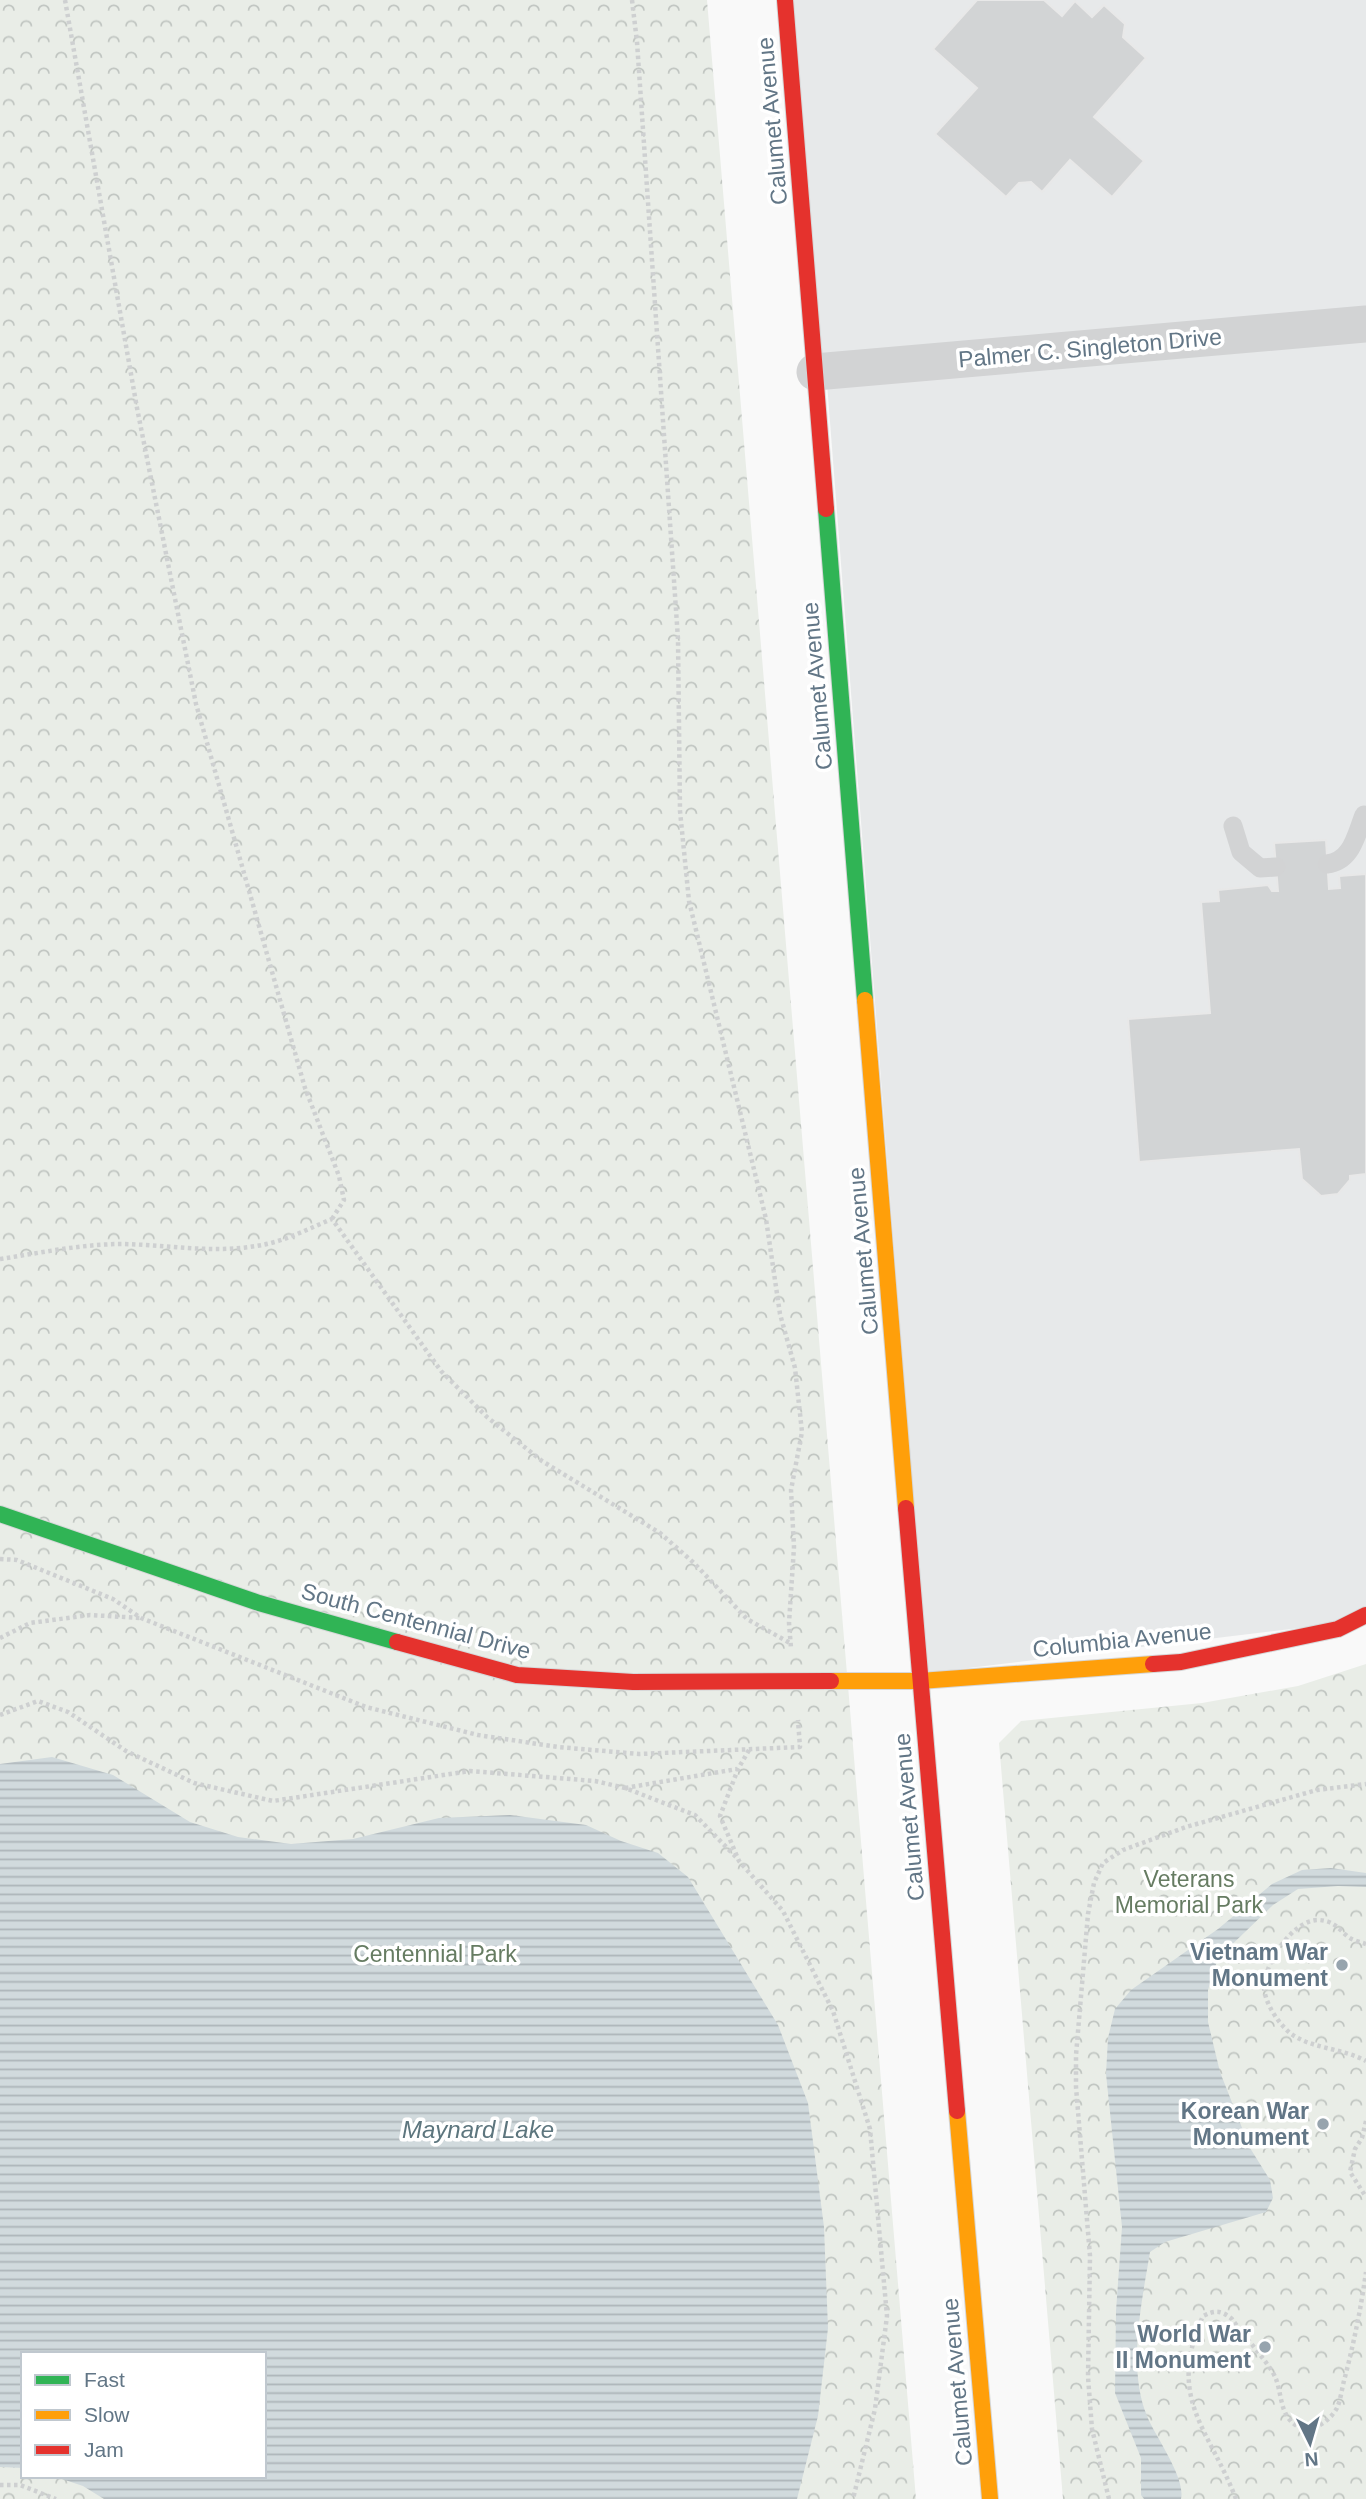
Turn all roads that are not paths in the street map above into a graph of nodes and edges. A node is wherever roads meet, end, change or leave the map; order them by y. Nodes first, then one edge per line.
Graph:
1 (785, 0) edge
2 (1366, 324) edge
3 (815, 372) junction
4 (1364, 815) edge
5 (1233, 827) dead end
6 (1327, 864) dead end
7 (1276, 867) dead end
8 (0, 1514) edge
9 (1366, 1615) edge
10 (920, 1681) junction
11 (990, 2499) edge

1 - 3 main road, Calumet Avenue
2 - 3 street, Palmer C. Singleton Drive
3 - 10 main road, Calumet Avenue
4 - 6 lane
5 - 7 lane
8 - 10 main road, South Centennial Drive
9 - 10 main road, Columbia Avenue
10 - 11 main road, Calumet Avenue

